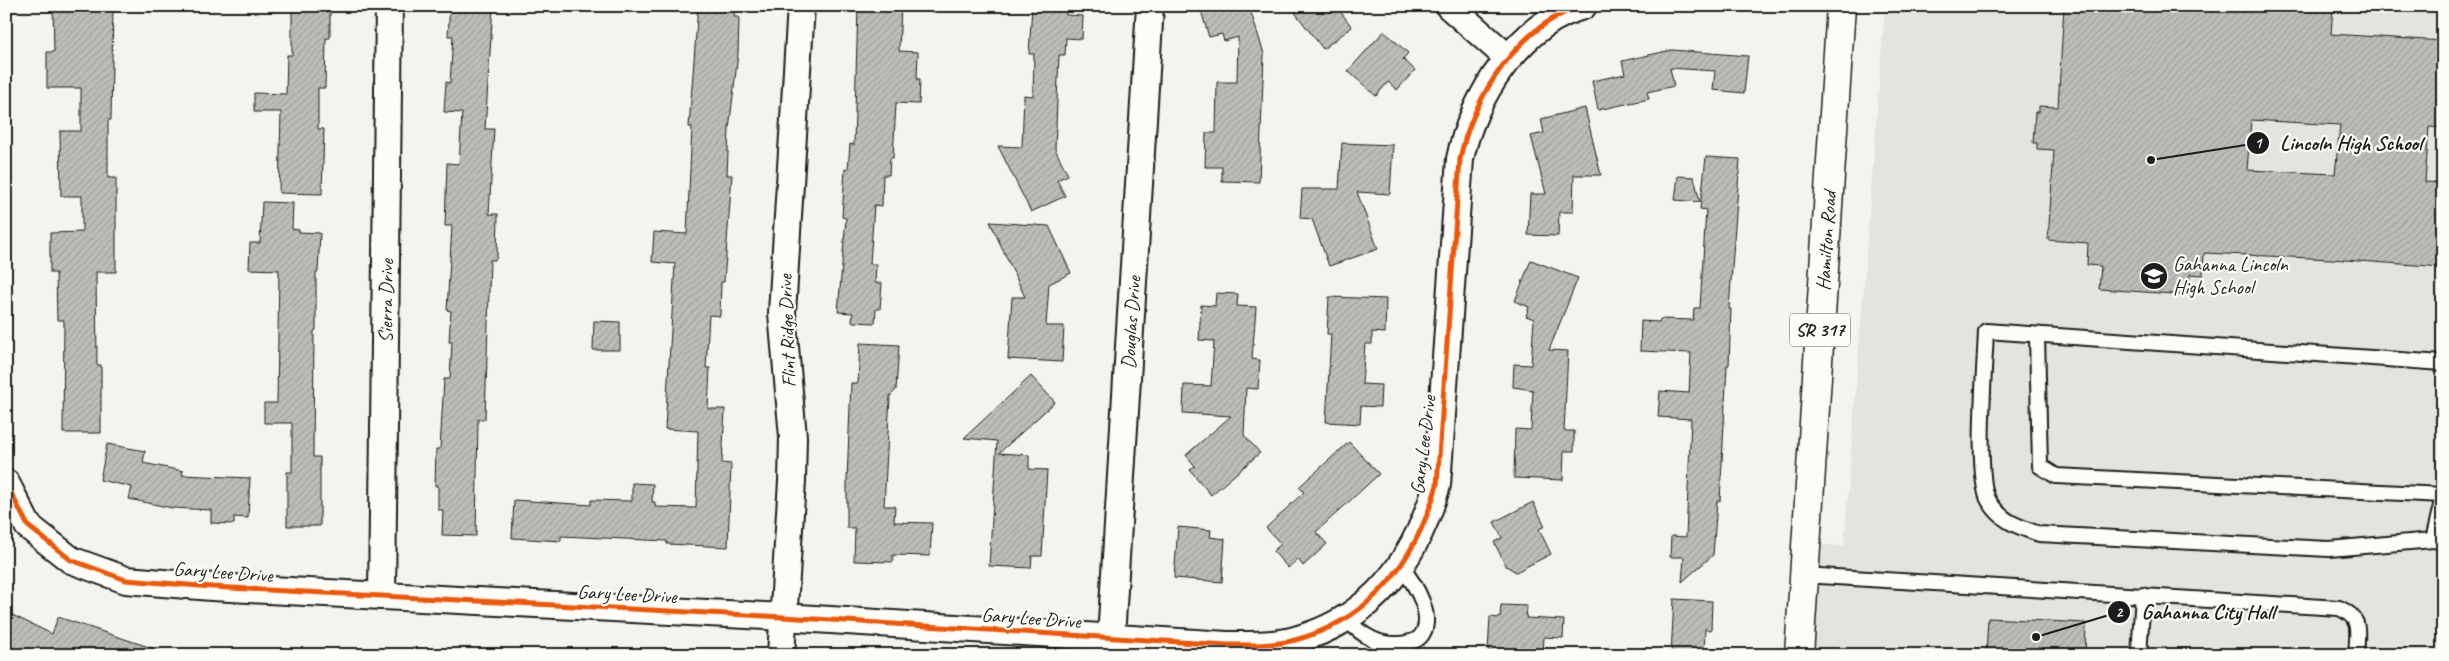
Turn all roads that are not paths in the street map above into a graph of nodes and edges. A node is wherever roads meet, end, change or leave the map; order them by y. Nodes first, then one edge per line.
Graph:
1 (389, 6) edge
2 (801, 6) edge
3 (1150, 6) edge
4 (1449, 6) edge
5 (1583, 6) edge
6 (1842, 6) edge
7 (1507, 57) junction
8 (2037, 335) junction
9 (2443, 363) edge
10 (6, 483) edge
11 (2443, 496) edge
12 (2438, 540) edge
13 (1401, 567) junction
14 (1803, 575) junction
15 (2143, 595) junction
16 (382, 596) junction
17 (783, 617) junction
18 (1346, 618) junction
19 (1111, 638) junction
20 (781, 655) edge
21 (1799, 655) edge
22 (2139, 655) edge
23 (2356, 655) edge

1 - 16 street, Sierra Drive
2 - 17 street, Flint Ridge Drive
3 - 19 street, Douglas Drive
4 - 7 street
5 - 7 street, Gary Lee Drive
6 - 14 main road, Hamilton Road / SR 317
7 - 13 street, Gary Lee Drive
8 - 9 lane
8 - 11 lane
8 - 12 lane
10 - 16 street, Gary Lee Drive
11 - 12 lane
13 - 18 street, Gary Lee Drive
13 - 18 lane
14 - 15 lane
14 - 21 main road, Hamilton Road / SR 317
15 - 22 lane
15 - 23 lane
16 - 17 street, Gary Lee Drive
17 - 19 street, Gary Lee Drive
17 - 20 street, Flint Ridge Drive
18 - 19 street, Gary Lee Drive

